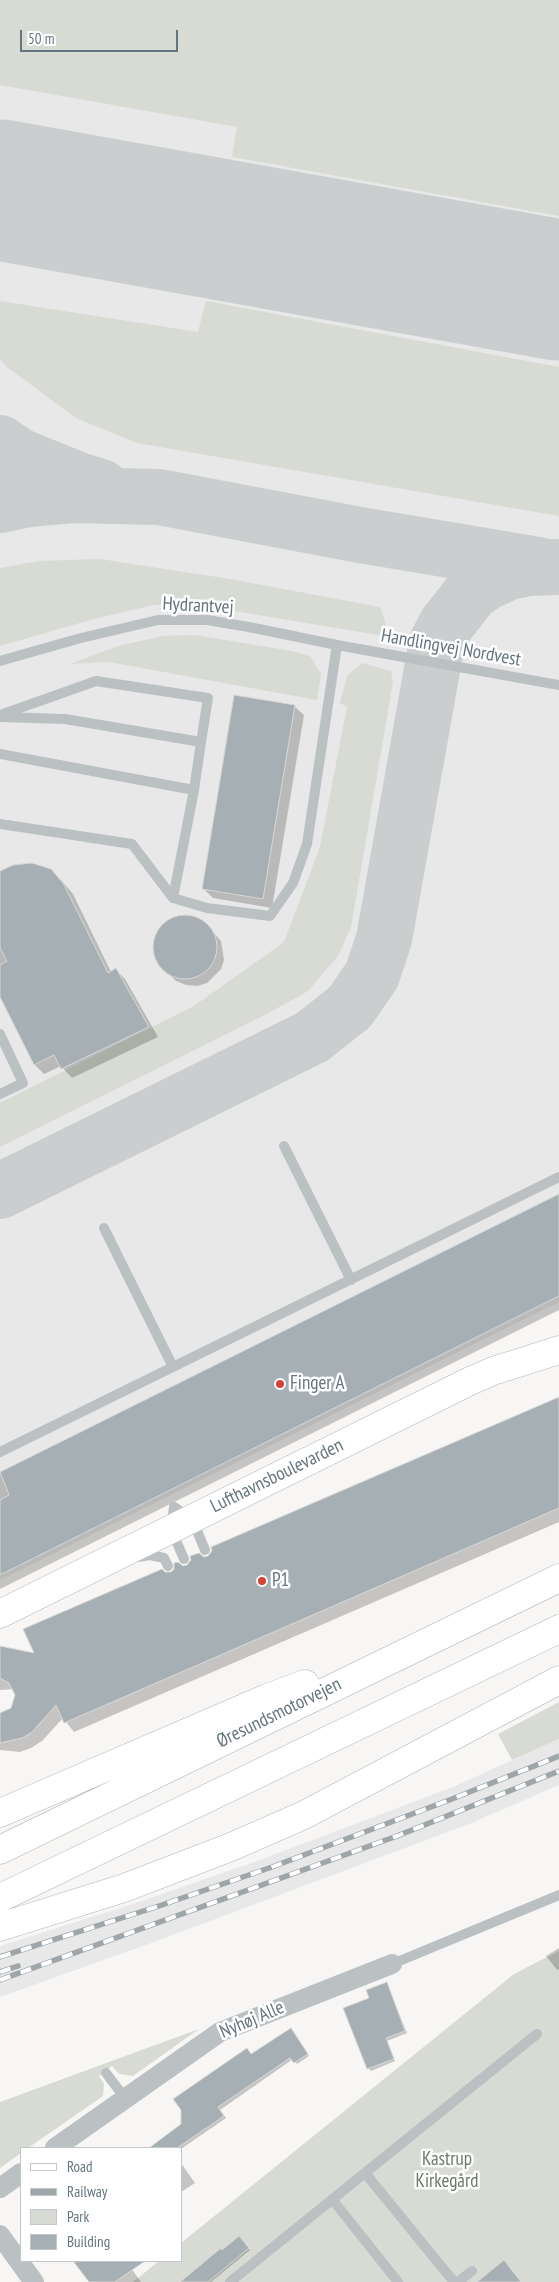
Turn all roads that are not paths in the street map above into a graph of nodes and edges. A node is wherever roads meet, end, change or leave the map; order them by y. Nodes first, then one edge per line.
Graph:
1 (337, 645) junction
2 (0, 661) edge
3 (559, 685) edge
4 (0, 716) edge
5 (202, 742) junction
6 (0, 754) edge
7 (194, 790) junction
8 (0, 824) edge
9 (173, 898) junction
10 (0, 1034) edge
11 (0, 1094) edge
12 (284, 1146) dead end
13 (559, 1177) edge
14 (104, 1228) dead end
15 (350, 1280) junction
16 (559, 1331) edge
17 (559, 1350) edge
18 (173, 1367) junction
19 (0, 1452) edge
20 (179, 1518) junction
21 (205, 1550) dead end
22 (184, 1559) dead end
23 (168, 1566) dead end
24 (74, 1577) junction
25 (559, 1578) edge
26 (0, 1593) edge
27 (0, 1614) edge
28 (559, 1629) edge
29 (438, 1636) junction
30 (559, 1680) edge
31 (0, 1813) edge
32 (0, 1850) edge
33 (559, 1895) edge
34 (0, 1898) edge
35 (0, 1927) edge
36 (392, 1964) joint
37 (537, 2034) dead end
38 (106, 2073) dead end
39 (125, 2098) junction
40 (56, 2147) edge
41 (20, 2173) edge
42 (365, 2173) junction
43 (0, 2188) edge
44 (332, 2200) junction
45 (0, 2235) edge
46 (472, 2270) dead end
47 (34, 2282) edge
48 (230, 2282) edge
49 (398, 2282) edge
50 (456, 2282) edge

1 - 2 lane, Hydrantvej
1 - 3 lane, Handlingvej Nordvest
1 - 9 lane
4 - 5 lane
4 - 5 lane
5 - 7 lane
6 - 7 lane
7 - 9 lane
8 - 9 lane
10 - 11 lane
12 - 15 lane
13 - 15 lane
14 - 18 lane
15 - 18 lane
16 - 20 main road, Lufthavnsboulevarden
17 - 20 main road, Lufthavnsboulevarden
18 - 19 lane
20 - 21 lane
20 - 22 lane
20 - 24 main road, Lufthavnsboulevarden
20 - 26 main road, Lufthavnsboulevarden
23 - 24 lane
24 - 27 main road, Lufthavnsboulevarden
25 - 29 main road, Øresundsmotorvejen
28 - 34 main road
29 - 31 main road
29 - 32 main road, Øresundsmotorvejen
30 - 35 main road
33 - 36 lane
36 - 39 street, Nyhøj Alle
37 - 42 lane
38 - 39 lane
39 - 40 street, Nyhøj Alle
41 - 43 street
42 - 44 lane
42 - 50 lane
44 - 48 lane
44 - 49 lane
45 - 47 street
46 - 50 lane

